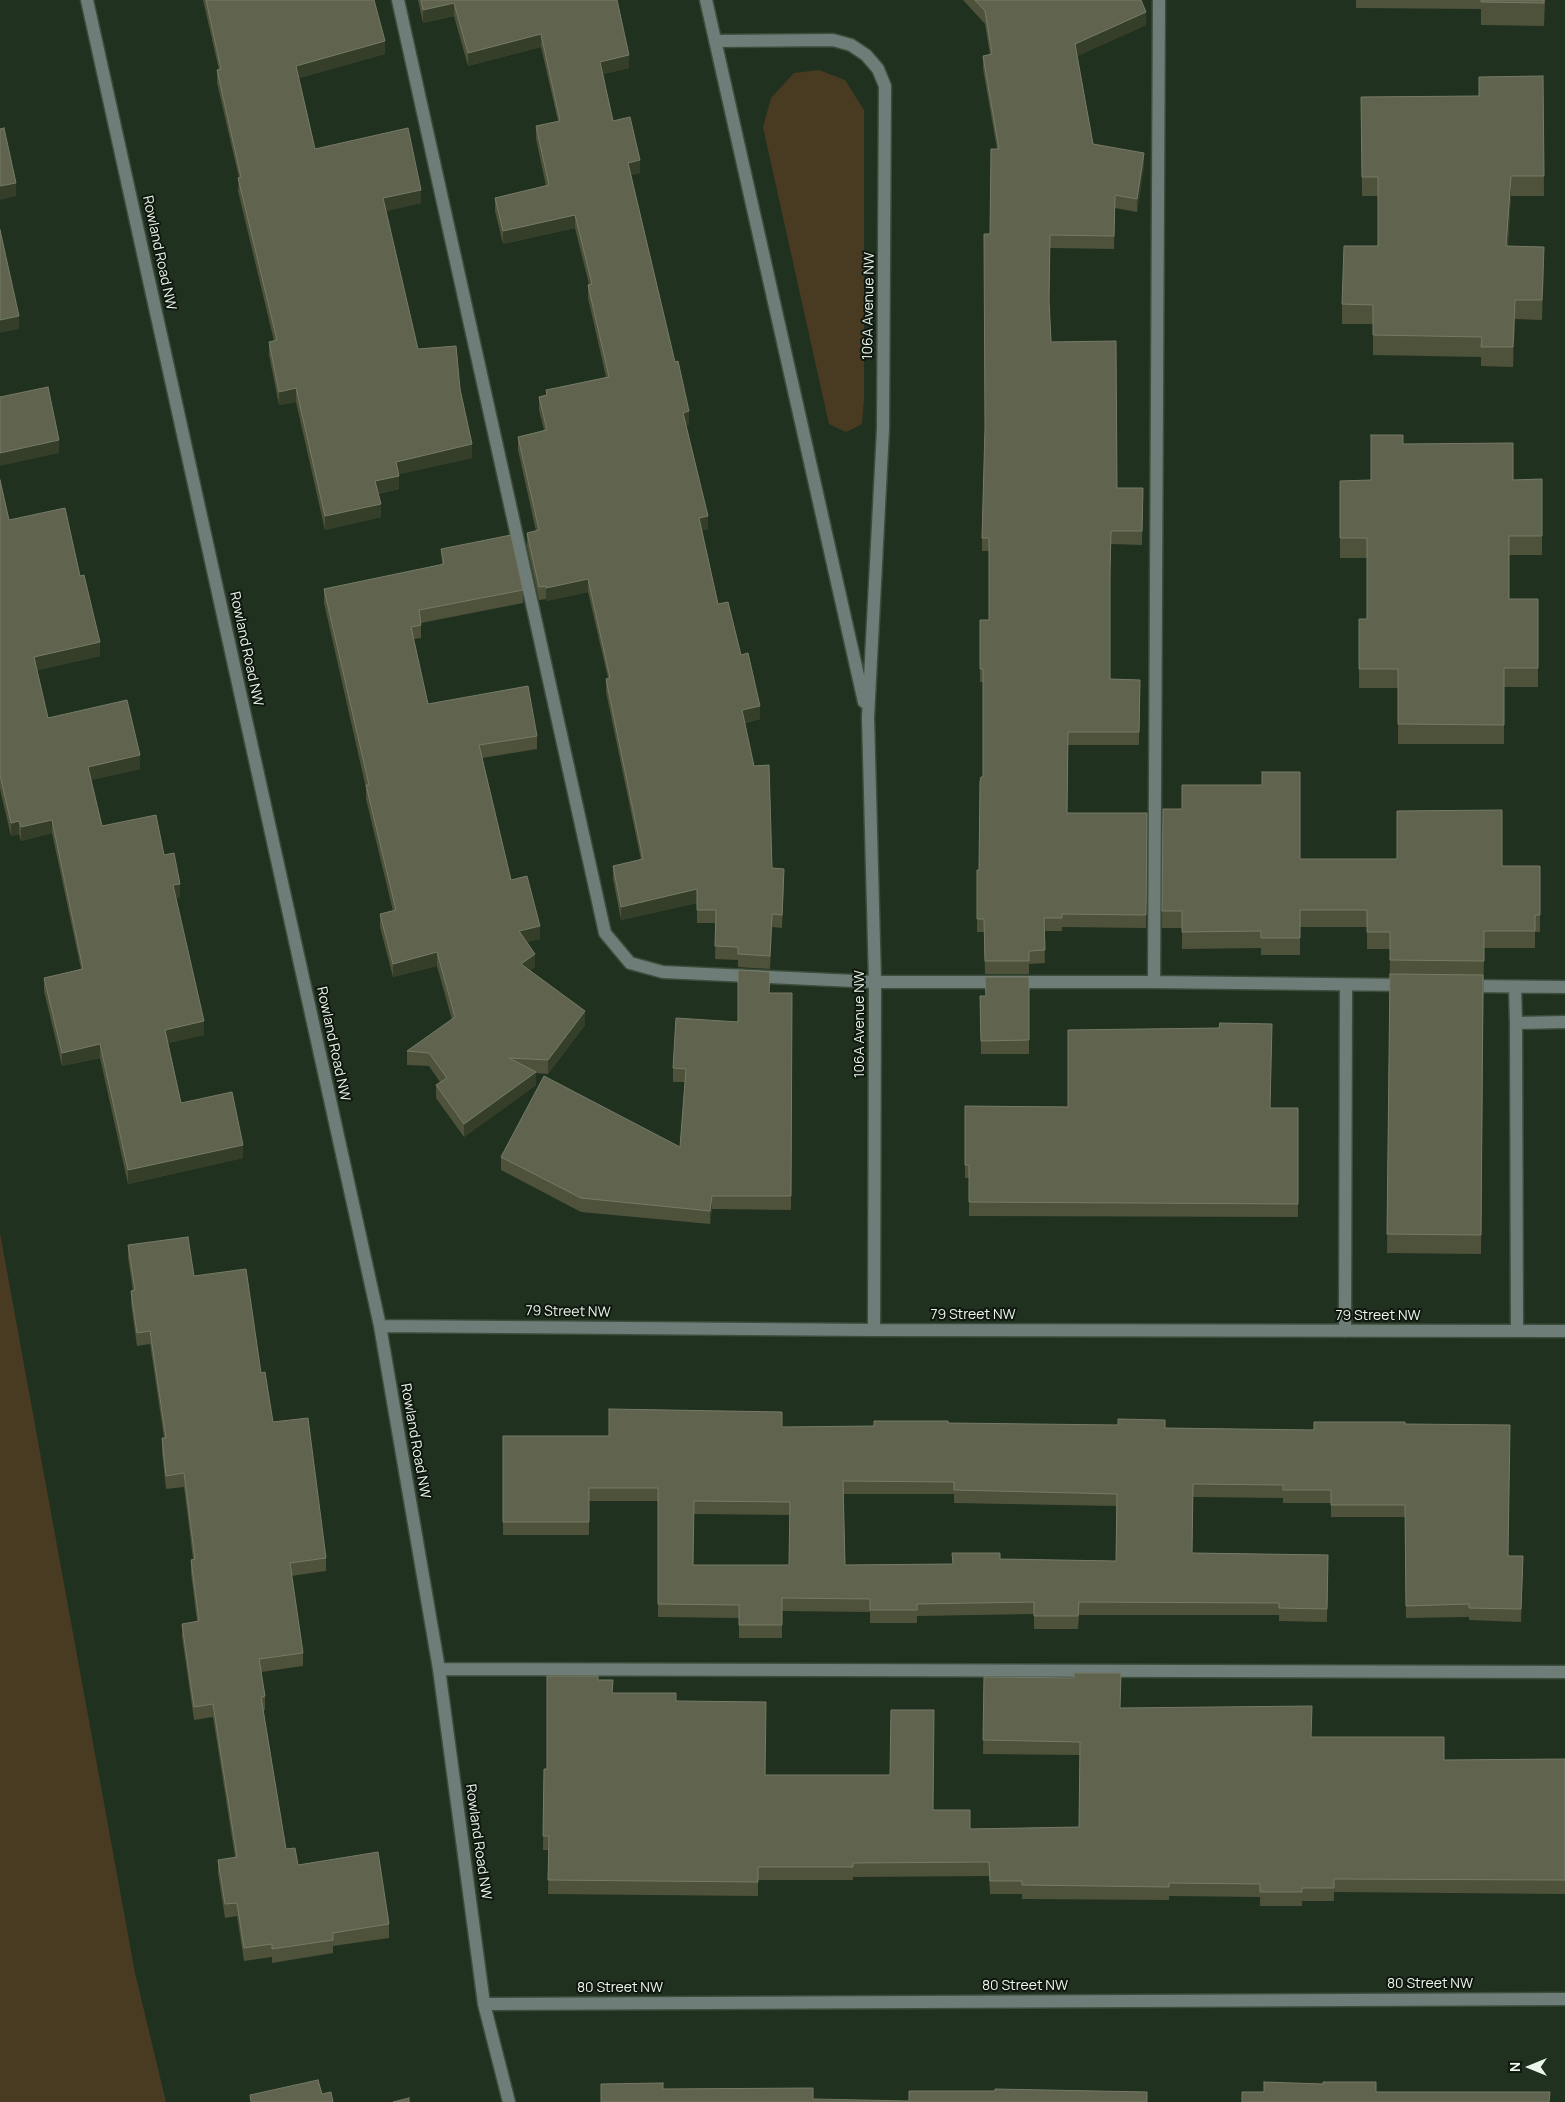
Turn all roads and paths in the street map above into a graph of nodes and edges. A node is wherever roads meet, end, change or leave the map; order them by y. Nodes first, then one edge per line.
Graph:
1 (87, 0) edge
2 (398, 0) edge
3 (706, 0) edge
4 (1159, 0) edge
5 (715, 41) junction
6 (868, 717) junction
7 (875, 982) junction
8 (1154, 982) junction
9 (1346, 985) junction
10 (1416, 986) edge
11 (1455, 986) edge
12 (1514, 987) junction
13 (1565, 988) edge
14 (1565, 1022) edge
15 (1516, 1024) junction
16 (380, 1326) junction
17 (874, 1330) junction
18 (1345, 1331) junction
19 (1517, 1331) junction
20 (1565, 1331) edge
21 (439, 1669) junction
22 (1565, 1672) edge
23 (1565, 1999) edge
24 (484, 2004) junction
25 (509, 2102) edge

1 - 16 street, Rowland Road NW
2 - 7 street
3 - 5 street, 106A Avenue NW
4 - 8 street
5 - 6 street, 106A Avenue NW
5 - 6 street, 106A Avenue NW
6 - 7 street, 106A Avenue NW
7 - 8 street
7 - 17 street, 106A Avenue NW
8 - 9 street
9 - 10 street
9 - 18 street
11 - 12 street
12 - 13 street
12 - 15 street
14 - 15 street
15 - 19 street
16 - 17 street, 79 Street NW
16 - 21 street, Rowland Road NW
17 - 18 street, 79 Street NW
18 - 19 street, 79 Street NW
19 - 20 street, 79 Street NW
21 - 22 street
21 - 24 street, Rowland Road NW
23 - 24 street, 80 Street NW
24 - 25 street, Rowland Road NW

